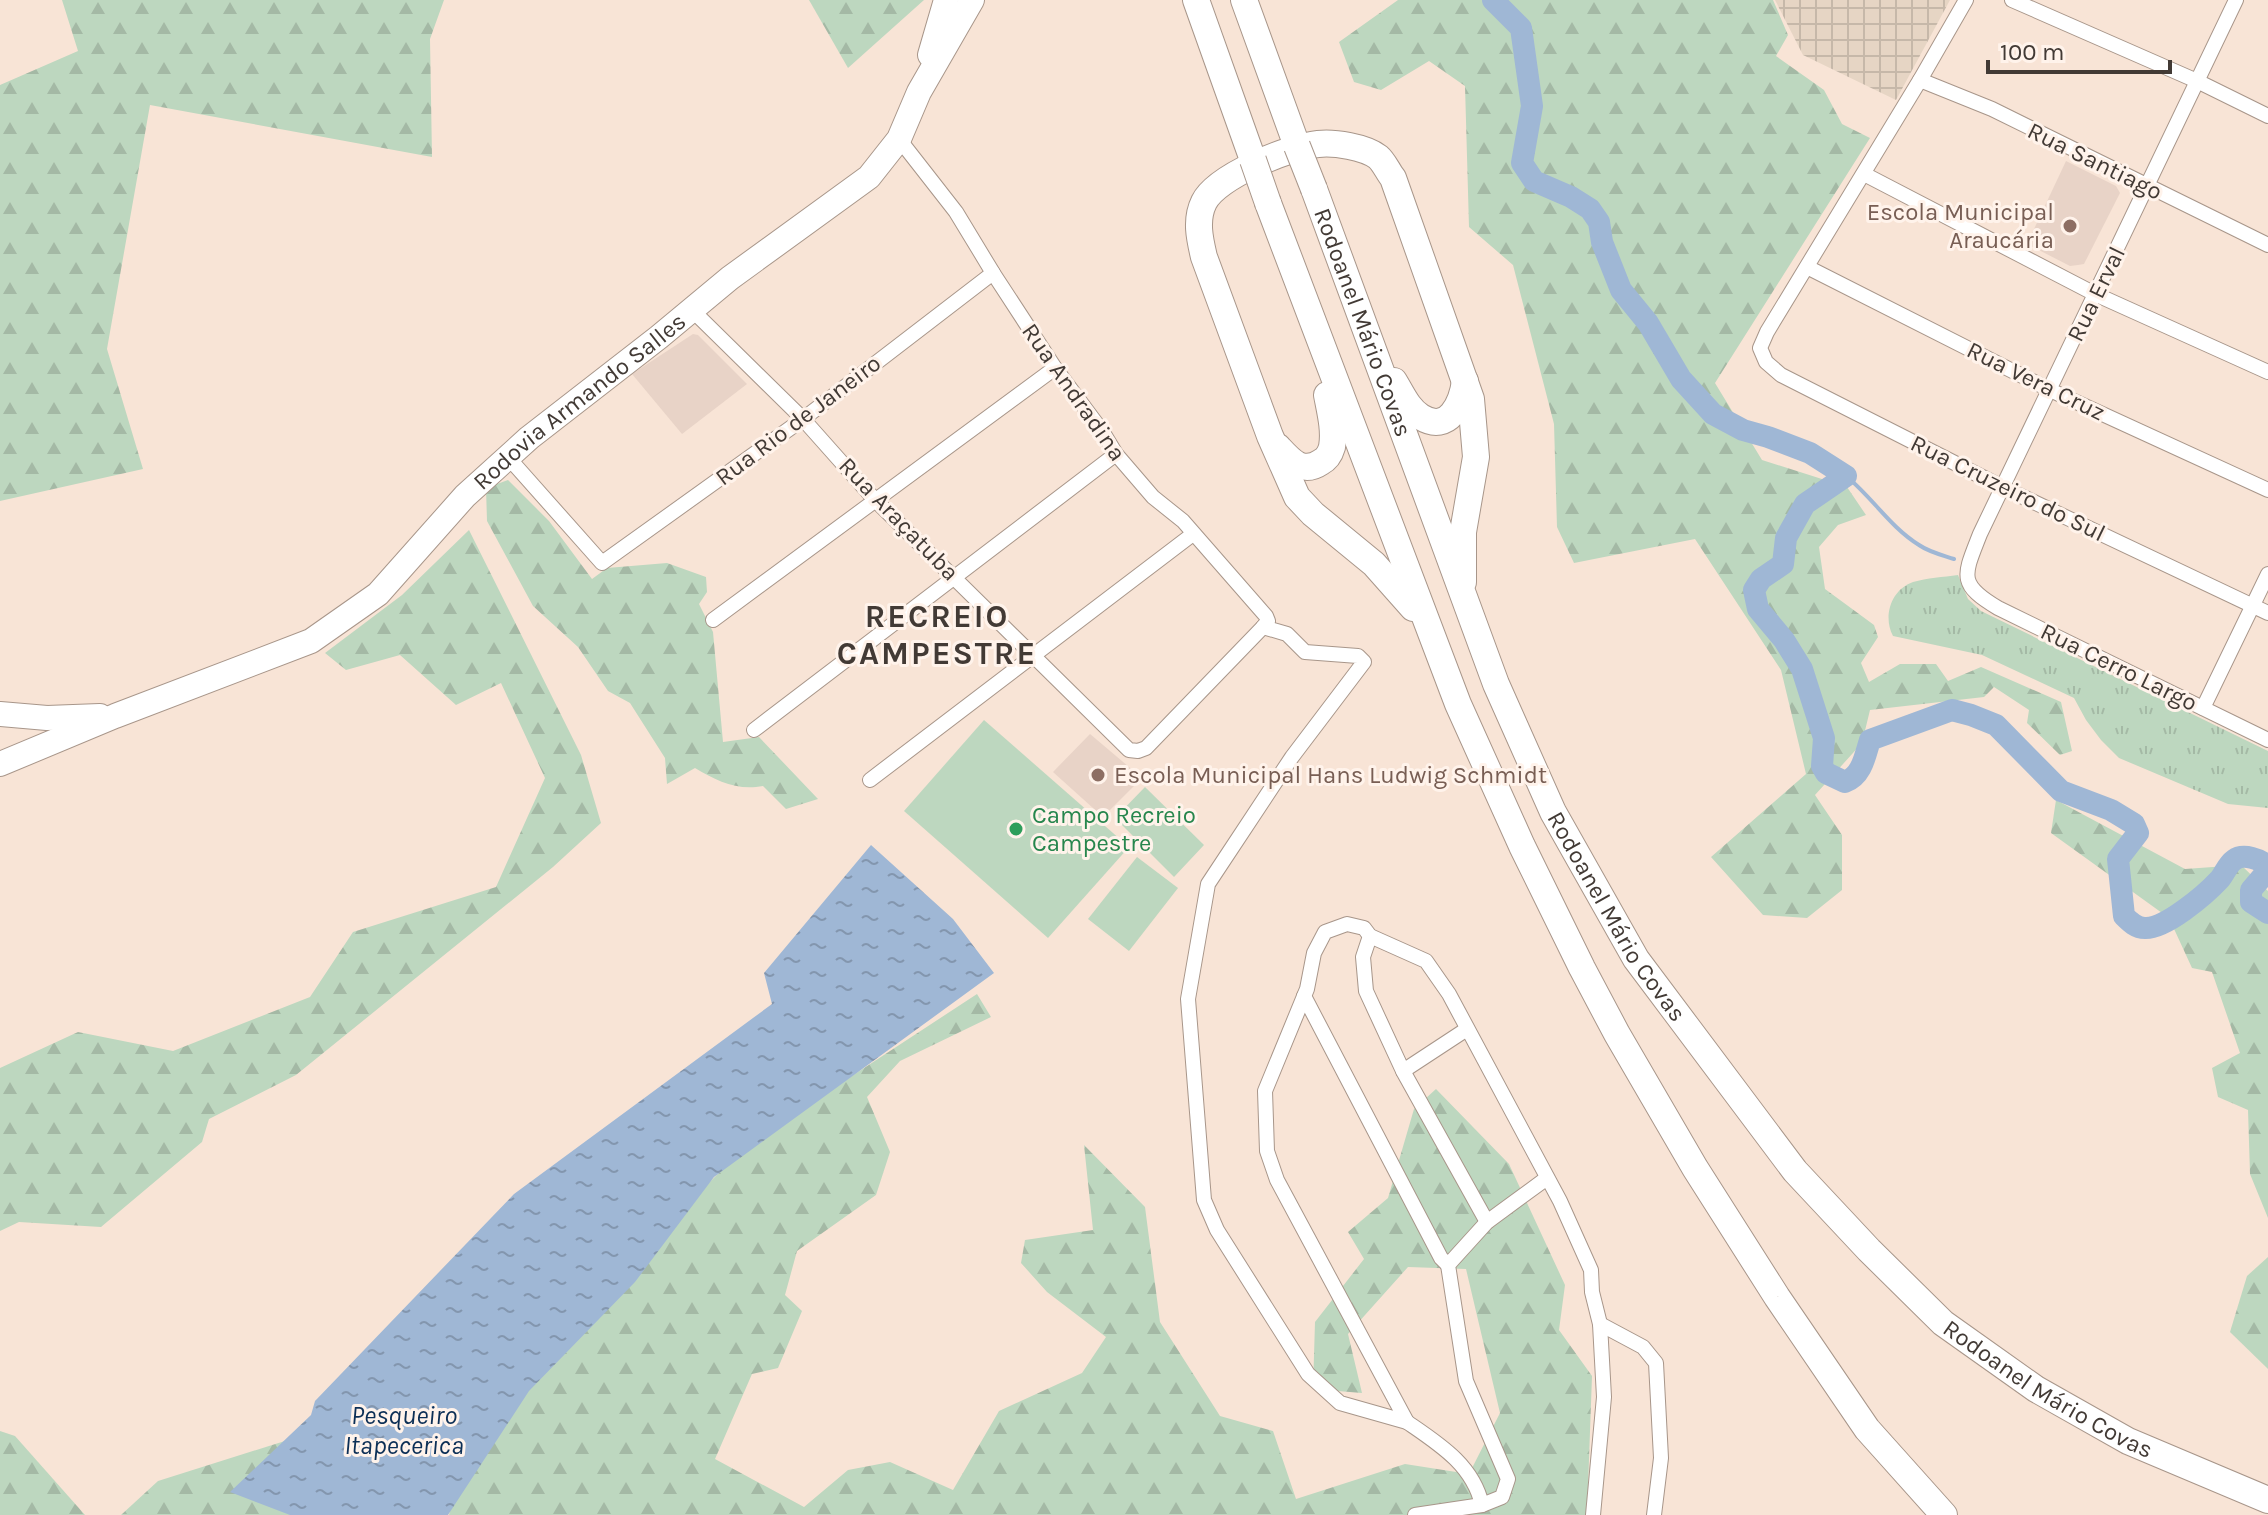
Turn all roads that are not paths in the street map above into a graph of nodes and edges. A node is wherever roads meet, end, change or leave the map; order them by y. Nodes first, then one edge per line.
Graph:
1 (946, 0) edge
2 (972, 0) edge
3 (1196, 0) edge
4 (1244, 0) edge
5 (1966, 0) edge
6 (2012, 0) edge
7 (2236, 0) edge
8 (1920, 80) junction
9 (2197, 81) junction
10 (919, 92) junction
11 (2268, 116) edge
12 (899, 139) junction
13 (1864, 174) junction
14 (2147, 187) junction
15 (2268, 245) edge
16 (1807, 267) junction
17 (993, 273) junction
18 (2095, 294) junction
19 (691, 309) junction
20 (1365, 330) junction
21 (1316, 332) junction
22 (1055, 368) junction
23 (2268, 372) edge
24 (1465, 378) junction
25 (2050, 390) junction
26 (803, 419) junction
27 (1270, 436) junction
28 (1116, 454) junction
29 (507, 456) junction
30 (2002, 487) junction
31 (2268, 490) edge
32 (875, 500) junction
33 (1193, 534) junction
34 (2268, 574) edge
35 (955, 577) junction
36 (1971, 590) joint
37 (1464, 602) junction
38 (2253, 606) junction
39 (2268, 613) edge
40 (713, 620) dead end
41 (1425, 620) junction
42 (1263, 627) junction
43 (1034, 655) junction
44 (2203, 708) junction
45 (0, 714) edge
46 (115, 716) junction
47 (754, 730) dead end
48 (2268, 740) edge
49 (0, 764) edge
50 (870, 780) dead end
51 (1370, 936) junction
52 (1304, 996) junction
53 (1467, 1029) junction
54 (1403, 1071) junction
55 (1547, 1178) junction
56 (1487, 1222) junction
57 (1448, 1265) junction
58 (1600, 1324) junction
59 (1407, 1422) junction
60 (2268, 1500) edge
61 (1482, 1505) junction
62 (1415, 1515) edge
63 (1593, 1515) edge
64 (1654, 1515) edge
65 (1944, 1515) edge

1 - 10 main road
2 - 10 main road, Rodovia Armando Salles
3 - 21 highway, Rodoanel Mário Covas, bridge
4 - 20 highway, Rodoanel Mário Covas, bridge
5 - 8 street
6 - 9 street
7 - 9 street, Rua Erval
8 - 13 street
8 - 14 street, Rua Santiago
9 - 11 street
9 - 14 street, Rua Erval
10 - 12 main road, Rodovia Armando Salles
12 - 17 street, Rua Andradina
12 - 19 main road, Rodovia Armando Salles
13 - 16 street
13 - 18 street
14 - 15 street, Rua Santiago
14 - 18 street, Rua Erval
16 - 25 street, Rua Vera Cruz
16 - 30 street, Rua Cruzeiro do Sul
17 - 22 street, Rua Andradina
17 - 26 street, Rua Rio de Janeiro
18 - 23 street
18 - 25 street, Rua Erval
19 - 26 street, Rua Araçatuba
19 - 29 main road, Rodovia Armando Salles
20 - 24 highway
20 - 37 highway, Rodoanel Mário Covas
21 - 27 highway
21 - 41 highway, Rodoanel Mário Covas
22 - 28 street, Rua Andradina
22 - 32 street
24 - 27 highway
24 - 37 highway
25 - 30 street, Rua Erval
25 - 31 street, Rua Vera Cruz
26 - 29 street, Rua Rio de Janeiro
26 - 32 street, Rua Araçatuba
27 - 41 highway
28 - 33 street, Rua Andradina
28 - 35 street
29 - 46 main road, Rodovia Armando Salles
30 - 36 street, Rua Erval
30 - 38 street, Rua Cruzeiro do Sul
32 - 35 street, Rua Araçatuba
32 - 40 street
33 - 42 street, Rua Andradina
33 - 43 street
34 - 38 street
35 - 43 street, Rua Araçatuba
35 - 47 street
36 - 44 street, Rua Cerro Largo
37 - 60 highway, Rodoanel Mário Covas
38 - 39 street, Rua Cruzeiro do Sul
38 - 44 street
41 - 65 highway, Rodoanel Mário Covas
42 - 43 street, Rua Araçatuba
42 - 59 street
43 - 50 street
44 - 48 street, Rua Cerro Largo
45 - 46 main road, Rodovia Armando Salles
46 - 49 main road, Rodovia Armando Salles
51 - 52 street
51 - 53 street
51 - 54 street
52 - 57 street
52 - 59 street
53 - 54 street
53 - 55 street
54 - 56 street
55 - 56 street
55 - 58 street
56 - 57 street
57 - 61 street
58 - 63 street
58 - 64 street
59 - 61 street
61 - 62 street

